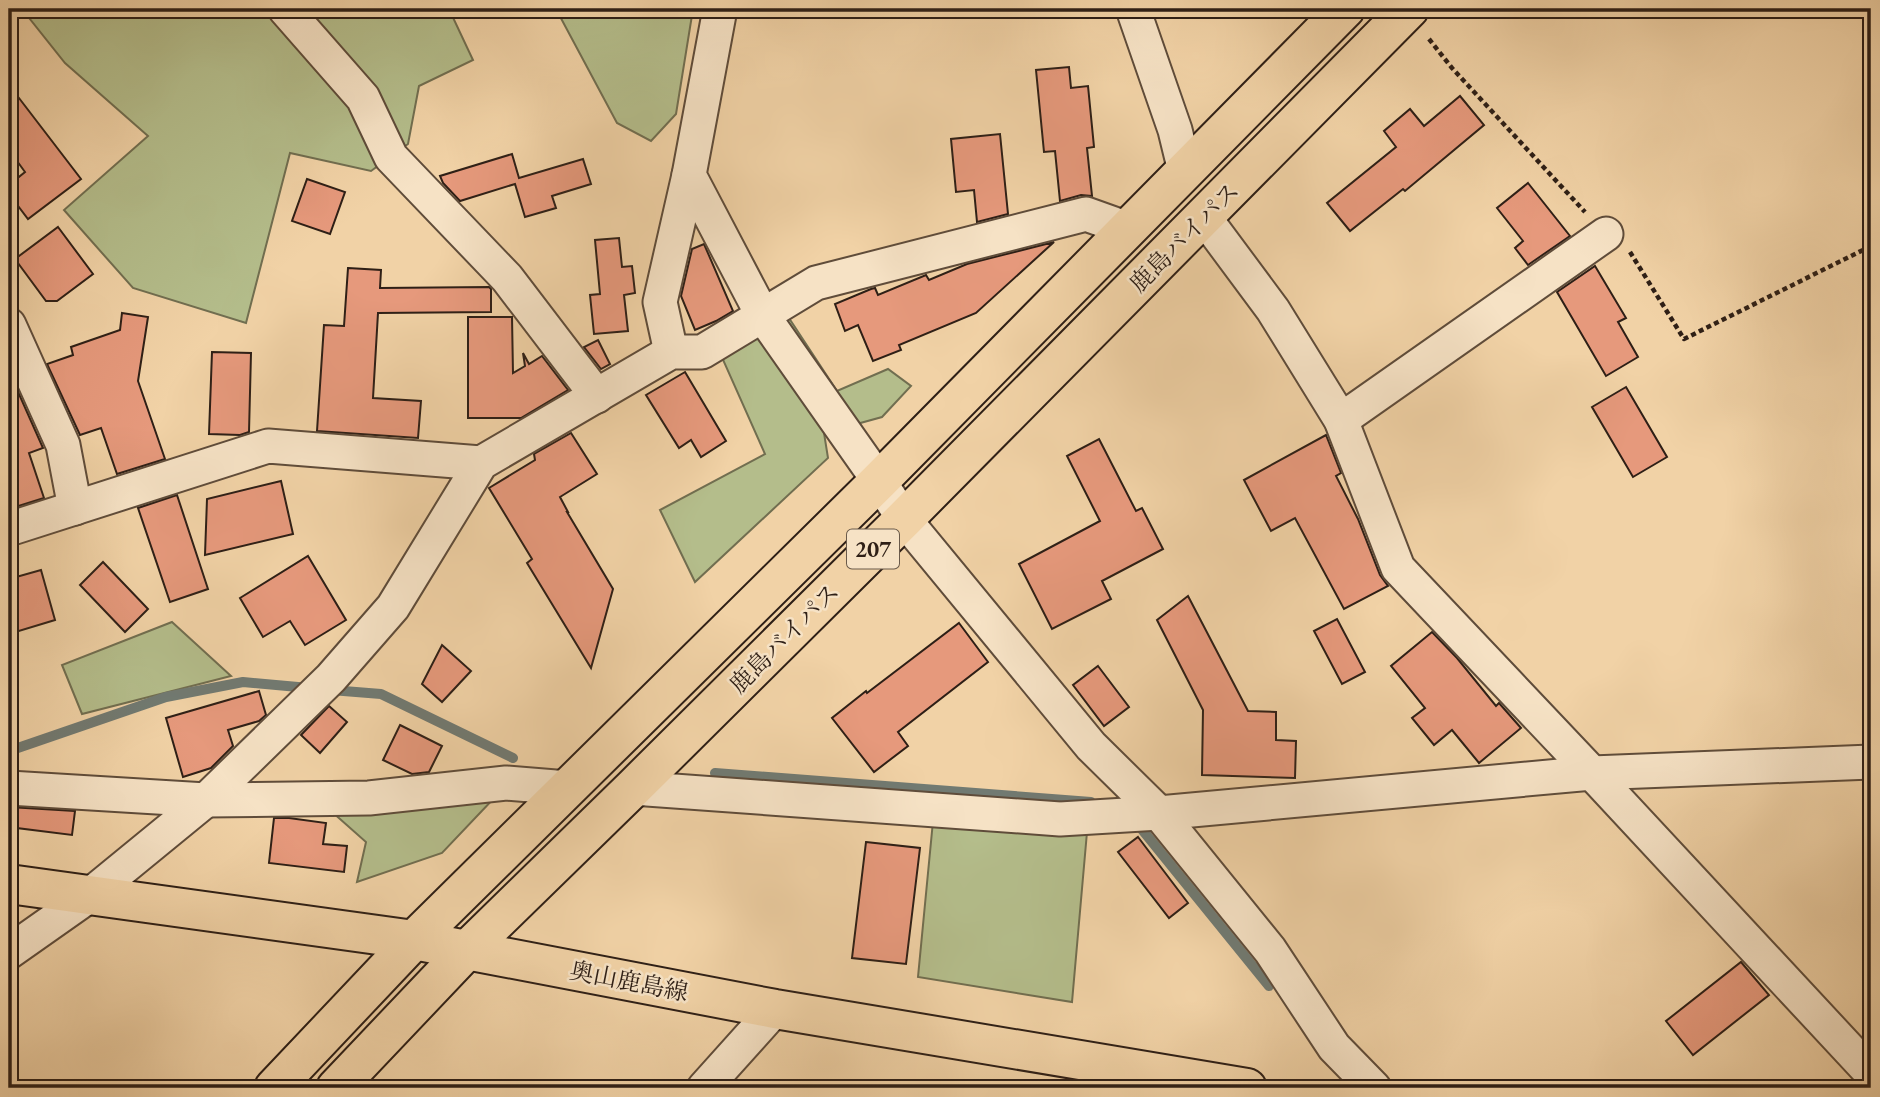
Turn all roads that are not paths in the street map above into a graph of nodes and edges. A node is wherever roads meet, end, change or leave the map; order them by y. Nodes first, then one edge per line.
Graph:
1 (285, 9) edge
2 (720, 9) edge
3 (1133, 9) edge
4 (1345, 9) edge
5 (1409, 9) edge
6 (1185, 171) junction
7 (689, 175) junction
8 (1203, 218) junction
9 (1128, 229) junction
10 (1606, 234) dead end
11 (763, 316) junction
12 (9, 325) edge
13 (671, 352) junction
14 (597, 396) junction
15 (1341, 420) junction
16 (481, 463) junction
17 (879, 481) junction
18 (75, 508) junction
19 (904, 519) junction
20 (9, 529) edge
21 (1871, 762) edge
22 (1592, 773) junction
23 (9, 788) edge
24 (568, 788) junction
25 (633, 788) junction
26 (206, 800) junction
27 (1139, 814) junction
28 (9, 884) edge
29 (90, 895) junction
30 (414, 940) junction
31 (467, 950) junction
32 (9, 952) edge
33 (775, 1009) junction
34 (1871, 1073) edge
35 (274, 1088) edge
36 (336, 1088) edge
37 (704, 1088) edge
38 (1247, 1088) edge
39 (1374, 1088) edge

1 - 14 street
2 - 7 street
3 - 6 street
4 - 6 main road, 鹿島バイパス / 207
5 - 8 main road, 鹿島バイパス / 207
6 - 9 main road, 鹿島バイパス / 207
7 - 11 street
7 - 13 street
8 - 15 street
8 - 19 main road, 鹿島バイパス / 207
9 - 11 street
9 - 17 main road, 鹿島バイパス / 207
10 - 15 street
11 - 13 street
11 - 17 street
12 - 18 street
13 - 14 street
14 - 16 street
15 - 22 street
16 - 18 street
16 - 26 street
17 - 19 street
17 - 24 main road, 鹿島バイパス / 207
18 - 20 street
19 - 25 main road, 鹿島バイパス / 207
19 - 27 street
21 - 22 street
22 - 27 street
22 - 34 street
23 - 26 street
24 - 26 street
24 - 30 main road, 鹿島バイパス / 207
25 - 27 street
25 - 31 main road, 鹿島バイパス / 207
26 - 29 street
27 - 39 street
28 - 29 main road, 奥山鹿島線
29 - 30 main road, 奥山鹿島線
29 - 32 street
30 - 31 main road, 奥山鹿島線
30 - 35 main road, 鹿島バイパス / 207
31 - 33 main road, 奥山鹿島線
31 - 36 main road, 鹿島バイパス / 207
33 - 37 street
33 - 38 main road, 奥山鹿島線

